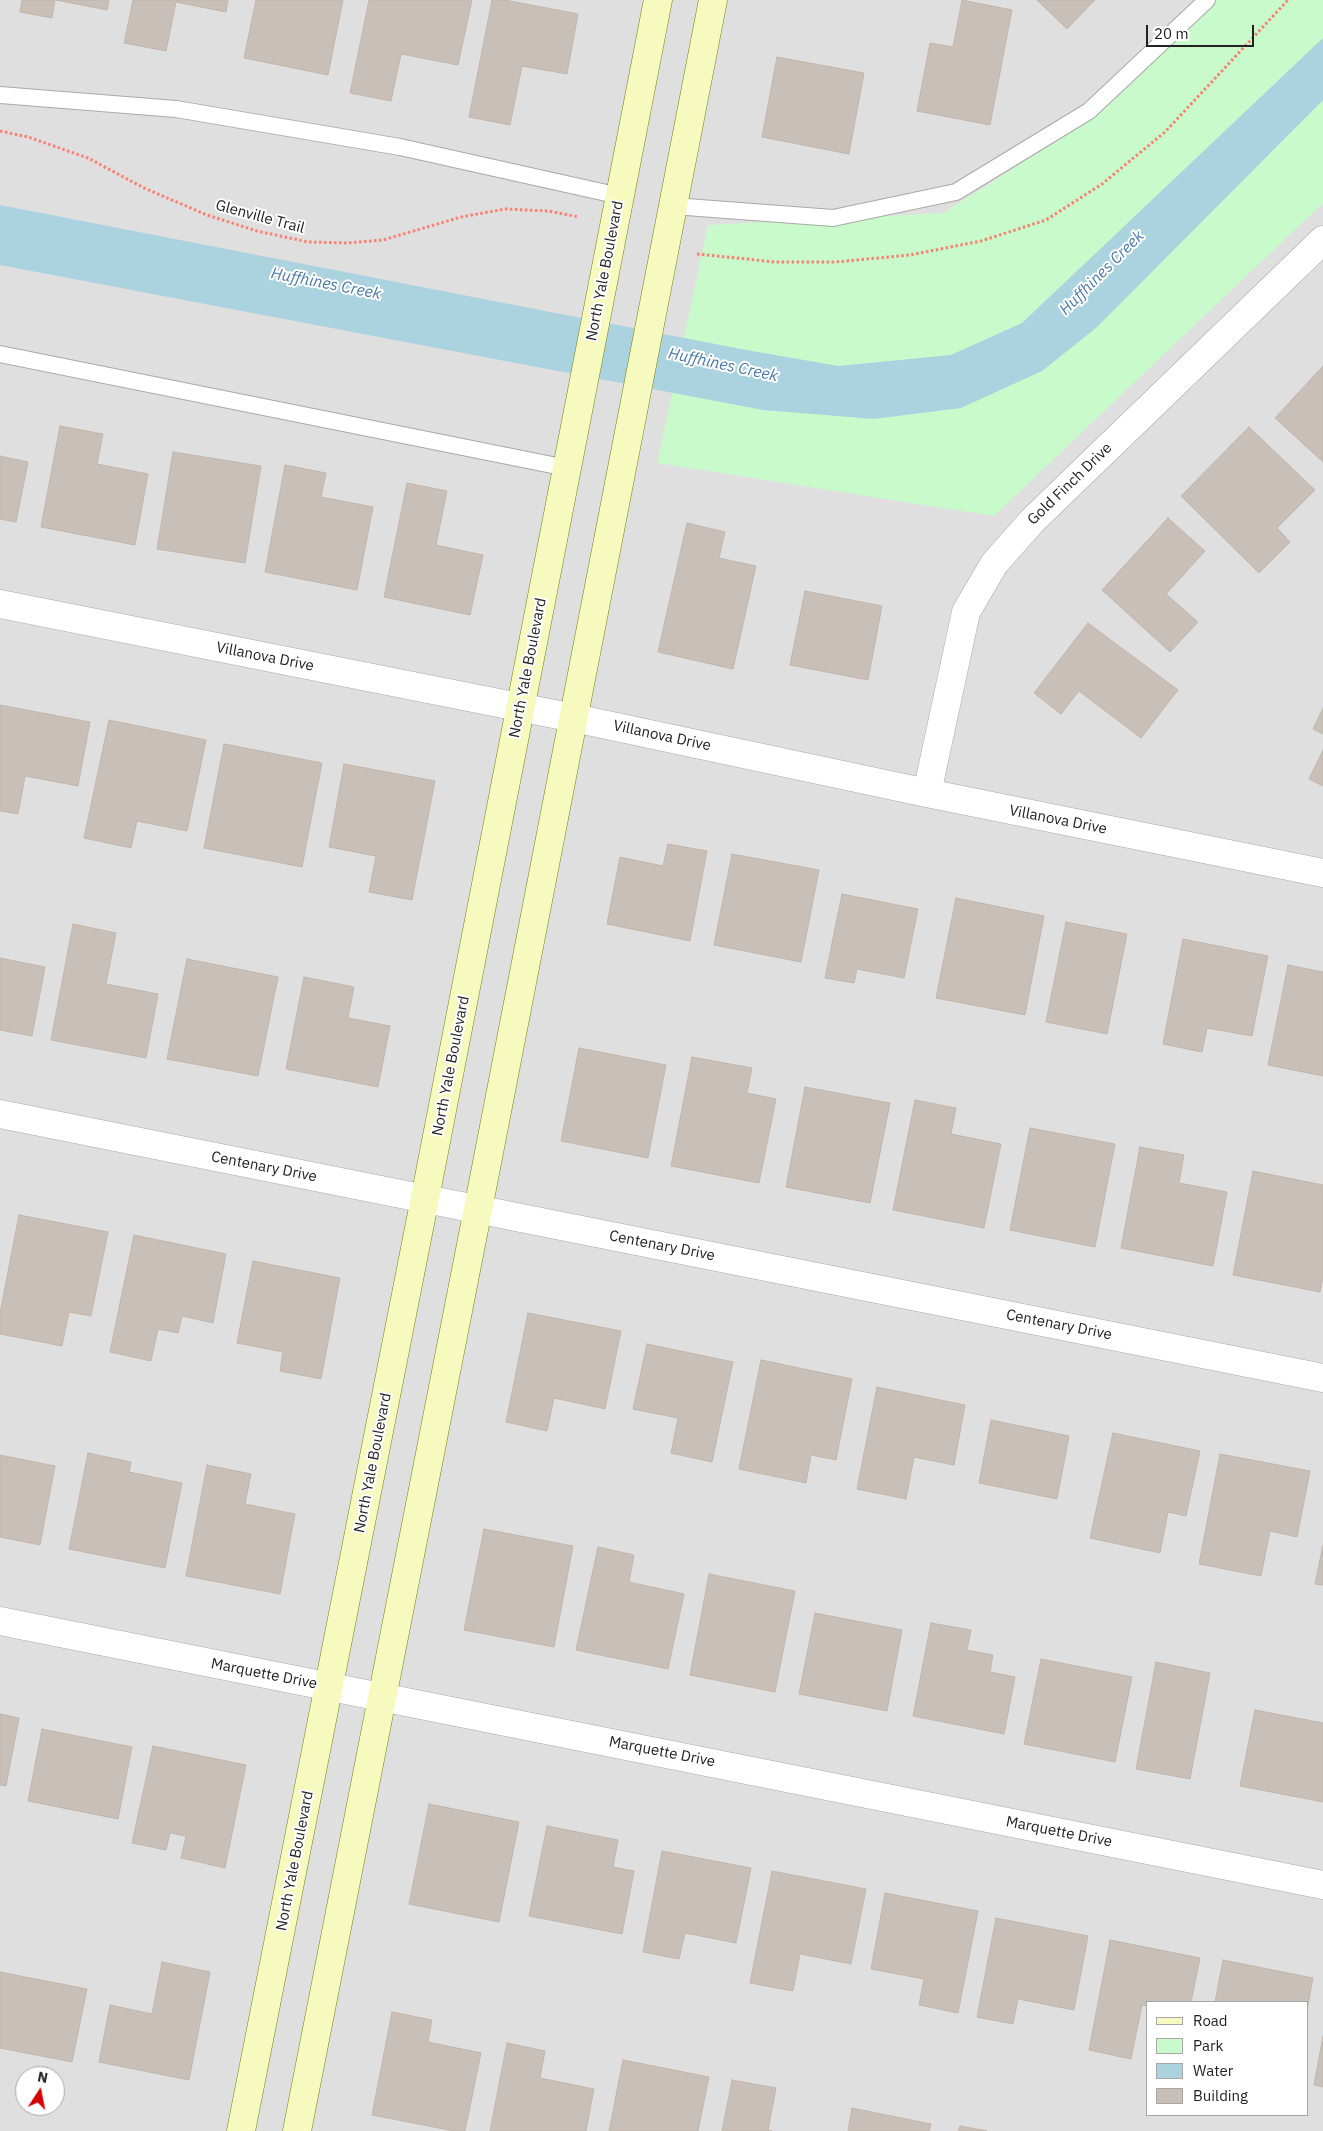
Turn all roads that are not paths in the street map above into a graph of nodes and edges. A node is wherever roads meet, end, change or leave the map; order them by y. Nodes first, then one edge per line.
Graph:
1 (658, 0) edge
2 (713, 0) edge
3 (1207, 0) edge
4 (0, 95) edge
5 (620, 196) junction
6 (673, 206) junction
7 (1323, 240) edge
8 (0, 354) edge
9 (567, 468) junction
10 (0, 604) edge
11 (521, 707) junction
12 (574, 718) junction
13 (926, 793) junction
14 (1323, 873) edge
15 (0, 1114) edge
16 (425, 1198) junction
17 (478, 1209) junction
18 (1323, 1378) edge
19 (0, 1621) edge
20 (329, 1686) junction
21 (382, 1696) junction
22 (1323, 1885) edge
23 (241, 2131) edge
24 (296, 2131) edge

1 - 5 street, North Yale Boulevard
2 - 6 street
3 - 6 lane
4 - 5 lane
5 - 9 street, North Yale Boulevard
6 - 12 street
7 - 13 street, Gold Finch Drive
8 - 9 lane
9 - 11 street, North Yale Boulevard
10 - 11 street, Villanova Drive
11 - 12 street, Villanova Drive
11 - 16 street, North Yale Boulevard
12 - 13 street, Villanova Drive
12 - 17 street
13 - 14 street, Villanova Drive
15 - 16 street, Centenary Drive
16 - 17 street, Centenary Drive
16 - 20 street, North Yale Boulevard
17 - 18 street, Centenary Drive
17 - 21 street
19 - 20 street, Marquette Drive
20 - 21 street, Marquette Drive
20 - 23 street, North Yale Boulevard
21 - 22 street, Marquette Drive
21 - 24 street

